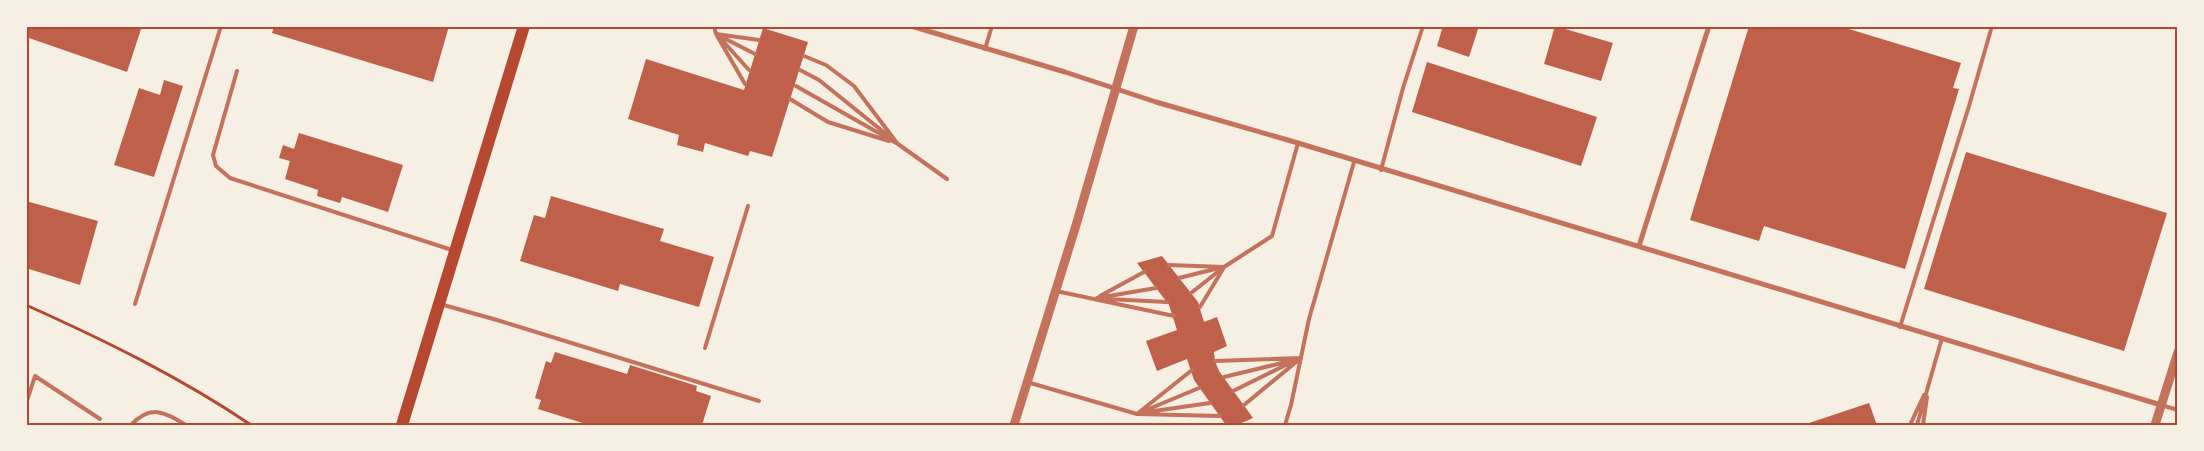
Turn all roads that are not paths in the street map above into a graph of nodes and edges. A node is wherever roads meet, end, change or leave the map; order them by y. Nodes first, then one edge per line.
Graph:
1 (221, 26) edge
2 (524, 26) edge
3 (714, 26) edge
4 (911, 26) edge
5 (992, 26) edge
6 (1134, 26) edge
7 (1423, 26) edge
8 (1709, 26) edge
9 (1992, 26) edge
10 (716, 34) junction
11 (759, 40) dead end
12 (985, 49) junction
13 (755, 54) dead end
14 (804, 56) dead end
15 (749, 70) dead end
16 (800, 70) dead end
17 (237, 71) dead end
18 (745, 84) dead end
19 (796, 86) dead end
20 (1115, 90) junction
21 (790, 99) dead end
22 (898, 144) junction
23 (1298, 144) junction
24 (1354, 162) junction
25 (1381, 170) junction
26 (946, 179) dead end
27 (748, 206) dead end
28 (1639, 246) junction
29 (456, 251) junction
30 (1169, 265) dead end
31 (1224, 267) junction
32 (1144, 272) dead end
33 (1179, 278) dead end
34 (1156, 288) dead end
35 (1056, 291) junction
36 (1191, 293) dead end
37 (1095, 298) junction
38 (1167, 302) dead end
39 (135, 304) dead end
40 (439, 304) junction
41 (1200, 307) dead end
42 (1174, 316) dead end
43 (1900, 326) junction
44 (1942, 338) junction
45 (705, 348) dead end
46 (2178, 352) edge
47 (1301, 358) junction
48 (1215, 361) dead end
49 (1192, 370) dead end
50 (1224, 377) dead end
51 (1027, 382) junction
52 (1930, 382) junction
53 (1199, 388) dead end
54 (1233, 391) dead end
55 (759, 401) dead end
56 (1210, 403) dead end
57 (26, 404) edge
58 (1244, 405) dead end
59 (2161, 405) junction
60 (2178, 410) edge
61 (1137, 414) junction
62 (1220, 416) dead end
63 (100, 419) dead end
64 (131, 425) edge
65 (186, 425) edge
66 (402, 425) edge
67 (1014, 425) edge
68 (1285, 425) edge
69 (1910, 425) edge
70 (1916, 425) edge
71 (1922, 425) edge
72 (2155, 425) edge

1 - 39 lane
2 - 29 main road
3 - 10 lane
4 - 12 street
5 - 12 lane
6 - 20 street
7 - 25 lane
8 - 28 street
9 - 43 lane
10 - 11 lane
10 - 13 lane
10 - 15 lane
10 - 18 lane
12 - 20 street
14 - 22 lane
16 - 22 lane
17 - 29 lane
19 - 22 lane
20 - 23 street
20 - 35 street
21 - 22 lane
22 - 26 lane
23 - 24 street
23 - 31 lane
24 - 25 street
24 - 47 lane
25 - 28 street
27 - 45 lane
28 - 43 street
29 - 40 main road
30 - 31 lane
31 - 33 lane
31 - 36 lane
31 - 41 lane
32 - 37 lane
34 - 37 lane
35 - 37 lane
35 - 51 street
37 - 38 lane
37 - 42 lane
40 - 55 lane
40 - 66 main road
43 - 44 street
44 - 52 lane
44 - 59 street
46 - 59 street
47 - 48 lane
47 - 50 lane
47 - 54 lane
47 - 58 lane
47 - 68 lane
49 - 61 lane
51 - 61 lane
51 - 67 street
52 - 69 lane
52 - 70 lane
52 - 71 lane
53 - 61 lane
56 - 61 lane
57 - 63 lane
59 - 60 lane
59 - 72 street
61 - 62 lane
64 - 65 lane

